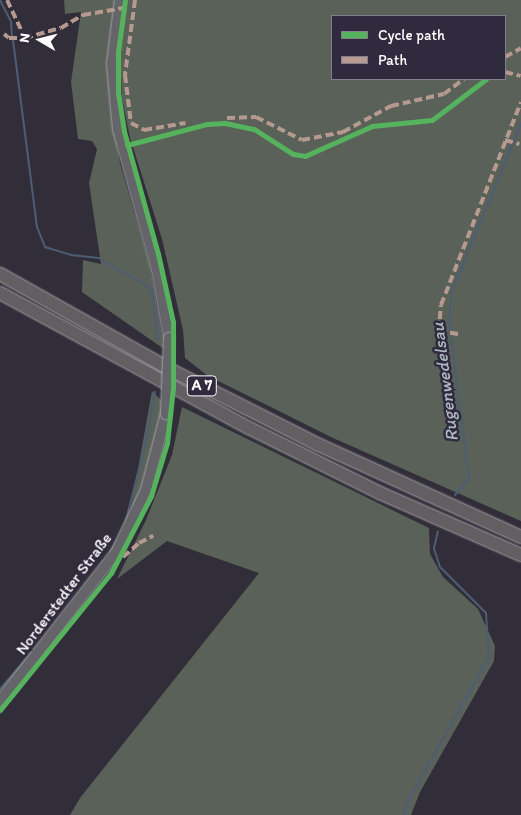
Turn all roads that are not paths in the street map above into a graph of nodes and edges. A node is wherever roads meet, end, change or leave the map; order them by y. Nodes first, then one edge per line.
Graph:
1 (120, 0) edge
2 (0, 274) edge
3 (0, 293) edge
4 (521, 537) edge
5 (521, 555) edge
6 (0, 701) edge

1 - 6 main road, Norderstedter Straße, bridge
2 - 4 highway, A 7
3 - 5 highway, A 7

